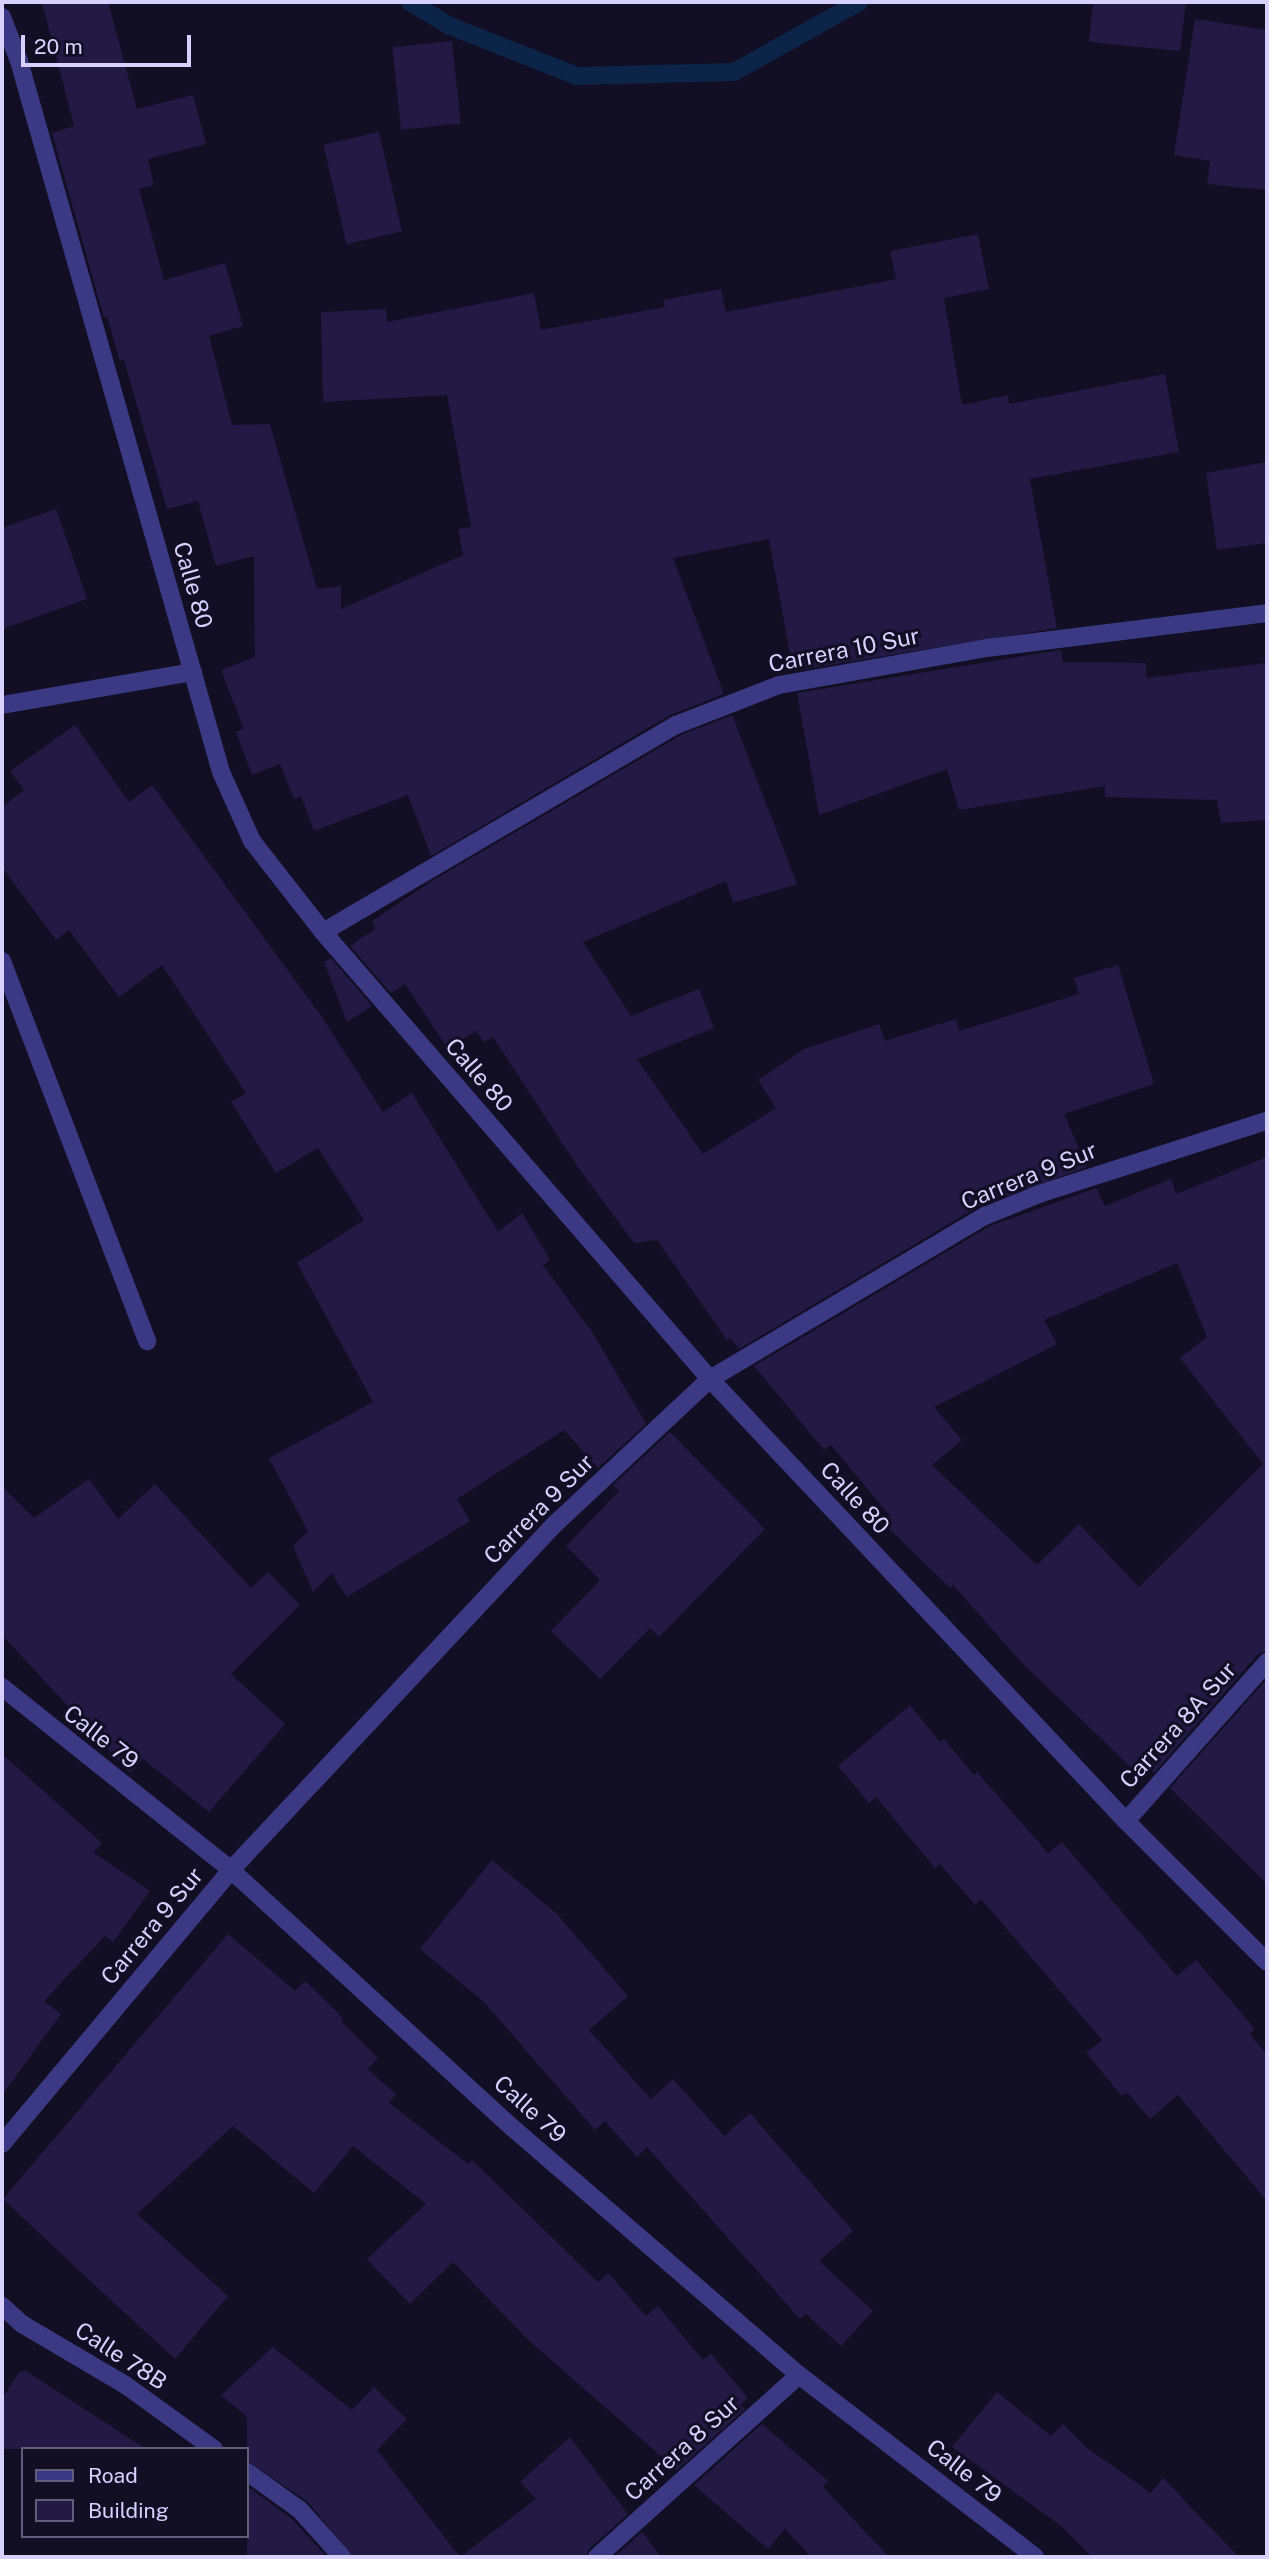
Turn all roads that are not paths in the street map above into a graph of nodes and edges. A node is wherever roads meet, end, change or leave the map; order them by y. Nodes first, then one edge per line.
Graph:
1 (2, 17) edge
2 (1267, 613) edge
3 (193, 672) junction
4 (2, 705) edge
5 (323, 932) junction
6 (2, 961) edge
7 (1267, 1121) edge
8 (147, 1341) dead end
9 (710, 1379) junction
10 (1267, 1662) edge
11 (2, 1687) edge
12 (1126, 1821) junction
13 (231, 1870) junction
14 (1267, 1962) edge
15 (2, 2144) edge
16 (2, 2306) edge
17 (799, 2375) junction
18 (211, 2447) edge
19 (248, 2473) edge
20 (342, 2557) edge
21 (597, 2557) edge
22 (1035, 2557) edge

1 - 3 street, Calle 80
2 - 5 street, Carrera 10 Sur
3 - 4 street
3 - 5 street, Calle 80
5 - 9 street, Calle 80
6 - 8 street
7 - 9 street, Carrera 9 Sur
9 - 12 street, Calle 80
9 - 13 street, Carrera 9 Sur
10 - 12 street, Carrera 8A Sur
11 - 13 street, Calle 79
12 - 14 street, Calle 80
13 - 15 street, Carrera 9 Sur
13 - 17 street, Calle 79
16 - 18 street, Calle 78B
17 - 21 street, Carrera 8 Sur
17 - 22 street, Calle 79
19 - 20 street

